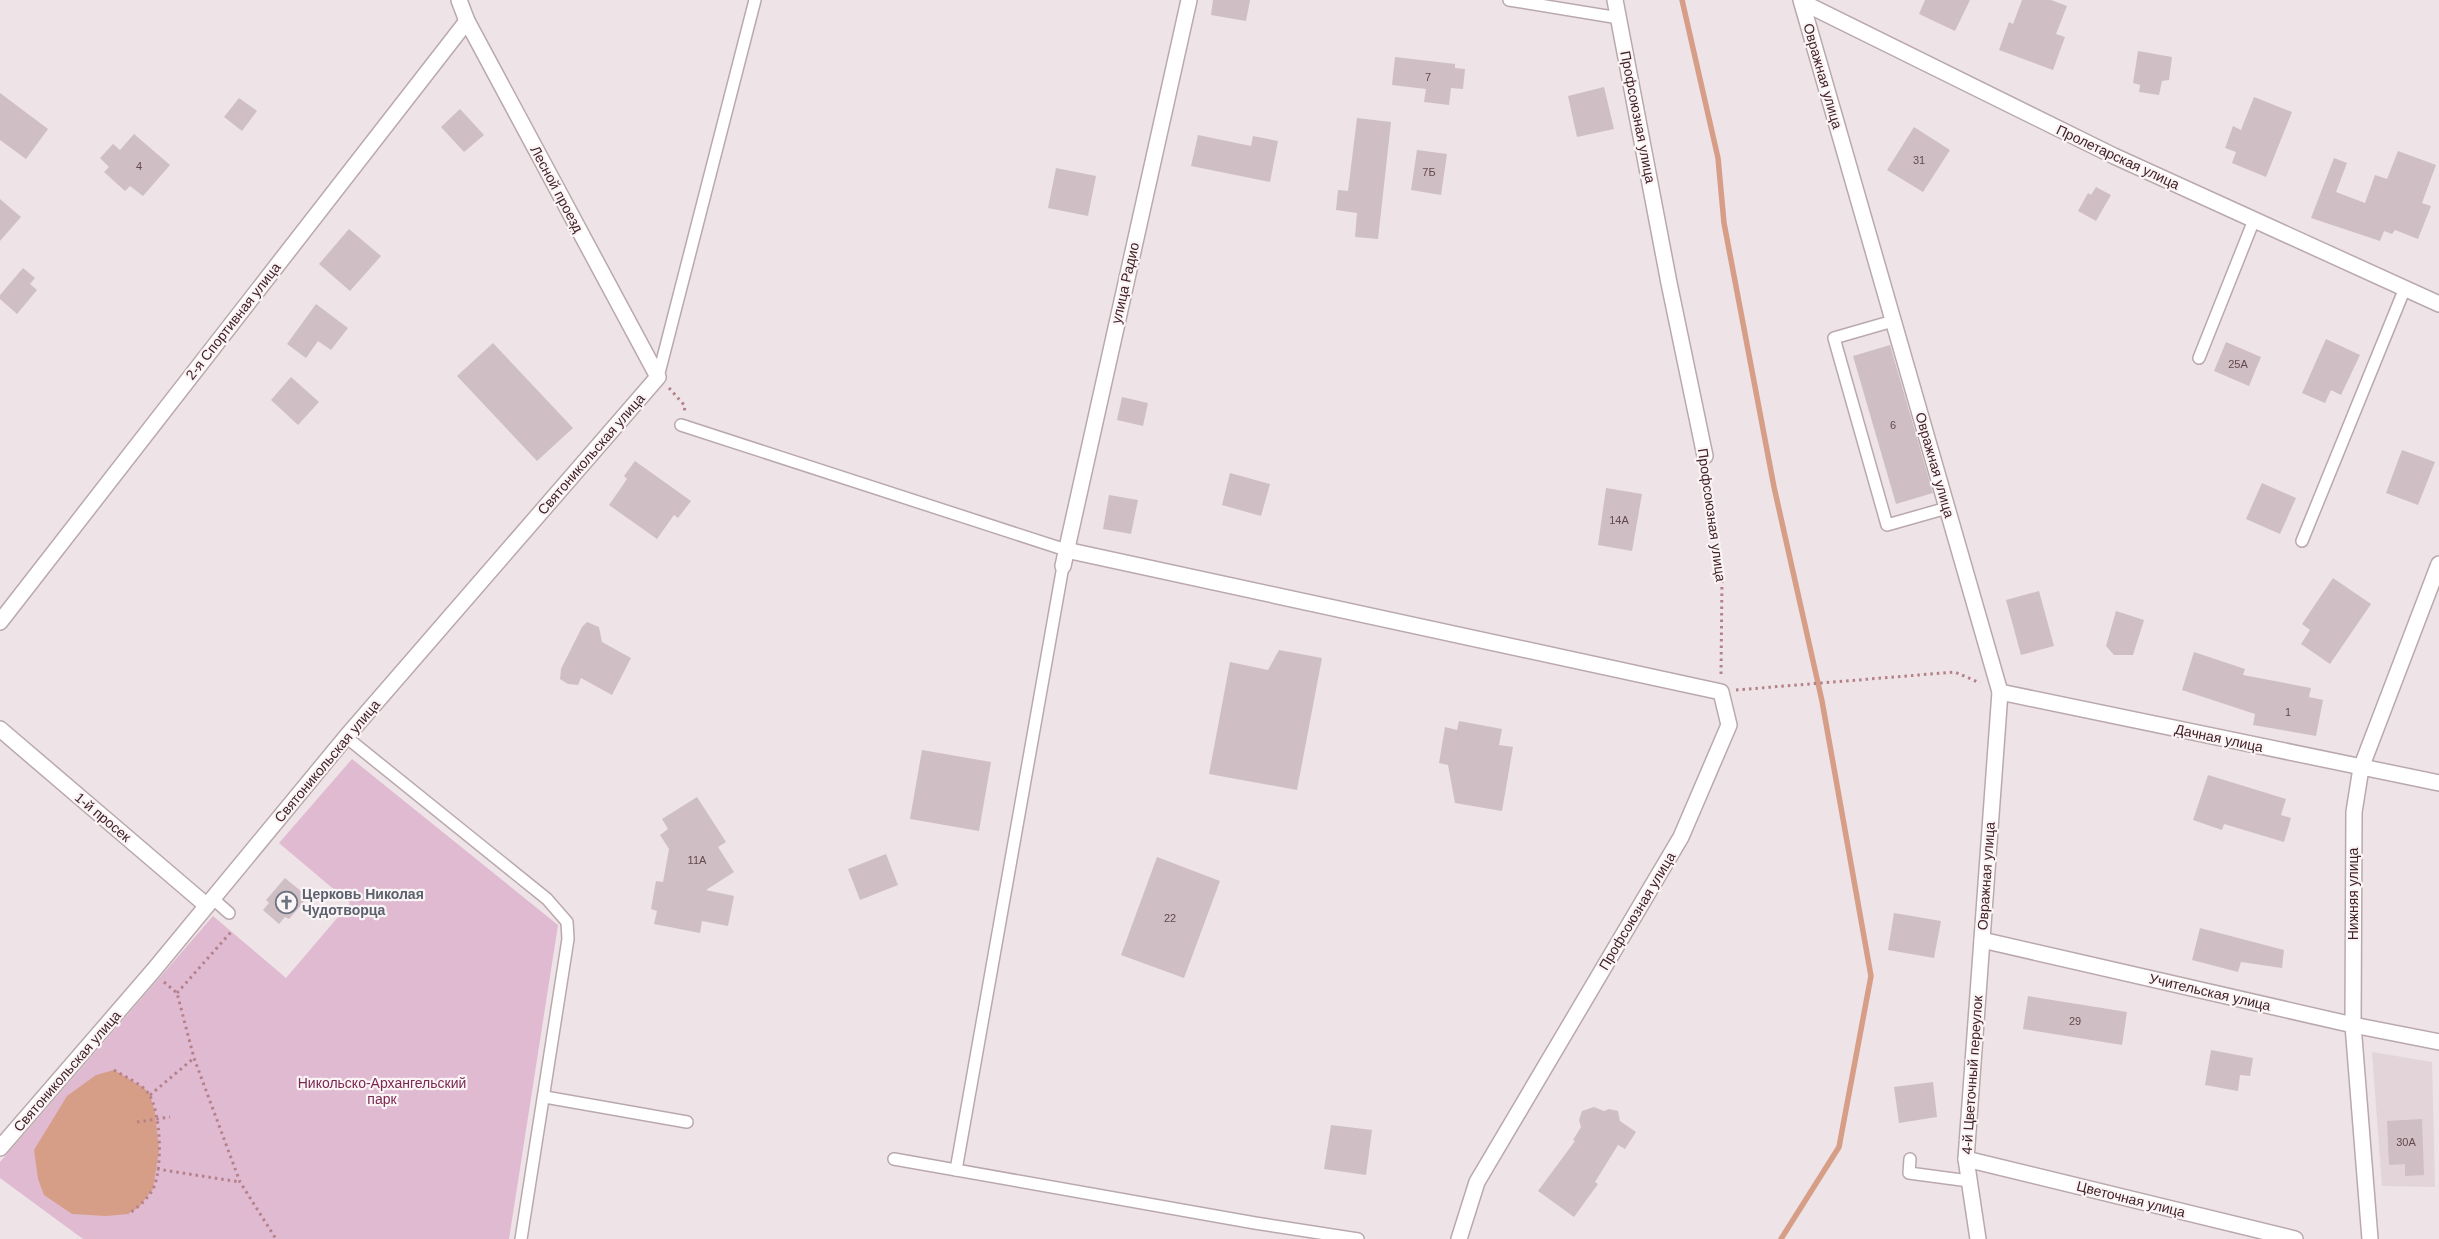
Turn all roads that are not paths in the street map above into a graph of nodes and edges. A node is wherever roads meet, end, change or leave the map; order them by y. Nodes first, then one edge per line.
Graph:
1 (459, 0) edge
2 (755, 0) edge
3 (1189, 0) edge
4 (1509, 0) edge
5 (1615, 0) edge
6 (1801, 1) edge
7 (1619, 18) junction
8 (467, 21) junction
9 (2254, 220) junction
10 (2405, 288) junction
11 (2439, 304) edge
12 (1893, 321) junction
13 (2199, 358) dead end
14 (658, 377) junction
15 (681, 425) road end
16 (1705, 456) road end
17 (1947, 508) junction
18 (2302, 542) dead end
19 (1066, 550) junction
20 (2439, 564) edge
21 (1063, 566) joint
22 (0, 622) edge
23 (2000, 692) junction
24 (0, 730) edge
25 (346, 738) junction
26 (2361, 768) junction
27 (2439, 783) edge
28 (209, 902) junction
29 (229, 914) dead end
30 (1982, 940) junction
31 (2353, 1025) junction
32 (2439, 1042) edge
33 (545, 1097) junction
34 (687, 1122) dead end
35 (0, 1148) edge
36 (894, 1159) dead end
37 (1910, 1159) dead end
38 (1966, 1159) junction
39 (956, 1170) junction
40 (1969, 1181) junction
41 (521, 1239) edge
42 (1358, 1239) edge
43 (1460, 1239) edge
44 (1978, 1239) edge
45 (2295, 1239) edge
46 (2370, 1239) edge

1 - 8 street, Лесной проезд
2 - 14 lane
3 - 19 street, улица Радио
4 - 7 lane
5 - 7 street, Профсоюзная улица
6 - 9 street, Пролетарская улица
6 - 12 street, Овражная улица
7 - 16 street, Профсоюзная улица
8 - 14 street, Лесной проезд
8 - 22 street, 2-я Спортивная улица
9 - 10 street, Пролетарская улица
9 - 13 lane
10 - 11 street, Пролетарская улица
10 - 18 lane
12 - 17 street, Овражная улица
12 - 17 lane
14 - 25 street, Святоникольская улица
15 - 19 lane
17 - 23 street, Овражная улица
19 - 21 street, улица Радио
19 - 43 street, Профсоюзная улица
20 - 26 street, Нижняя улица
21 - 39 lane
23 - 26 street, Дачная улица
23 - 30 street, Овражная улица
24 - 28 street, 1-й просек
25 - 28 street, Святоникольская улица
25 - 33 lane
26 - 27 street, Дачная улица
26 - 31 street, Нижняя улица
28 - 29 lane
28 - 35 street, Святоникольская улица
30 - 31 street, Учительская улица
30 - 38 street, 4-й Цветочный переулок
31 - 32 street, Учительская улица
31 - 46 street, Нижняя улица
33 - 34 lane
33 - 41 lane
36 - 39 lane
37 - 40 lane
38 - 40 street, 4-й Цветочный переулок
38 - 45 street, Цветочная улица
39 - 42 lane
40 - 44 street, 4-й Цветочный переулок

